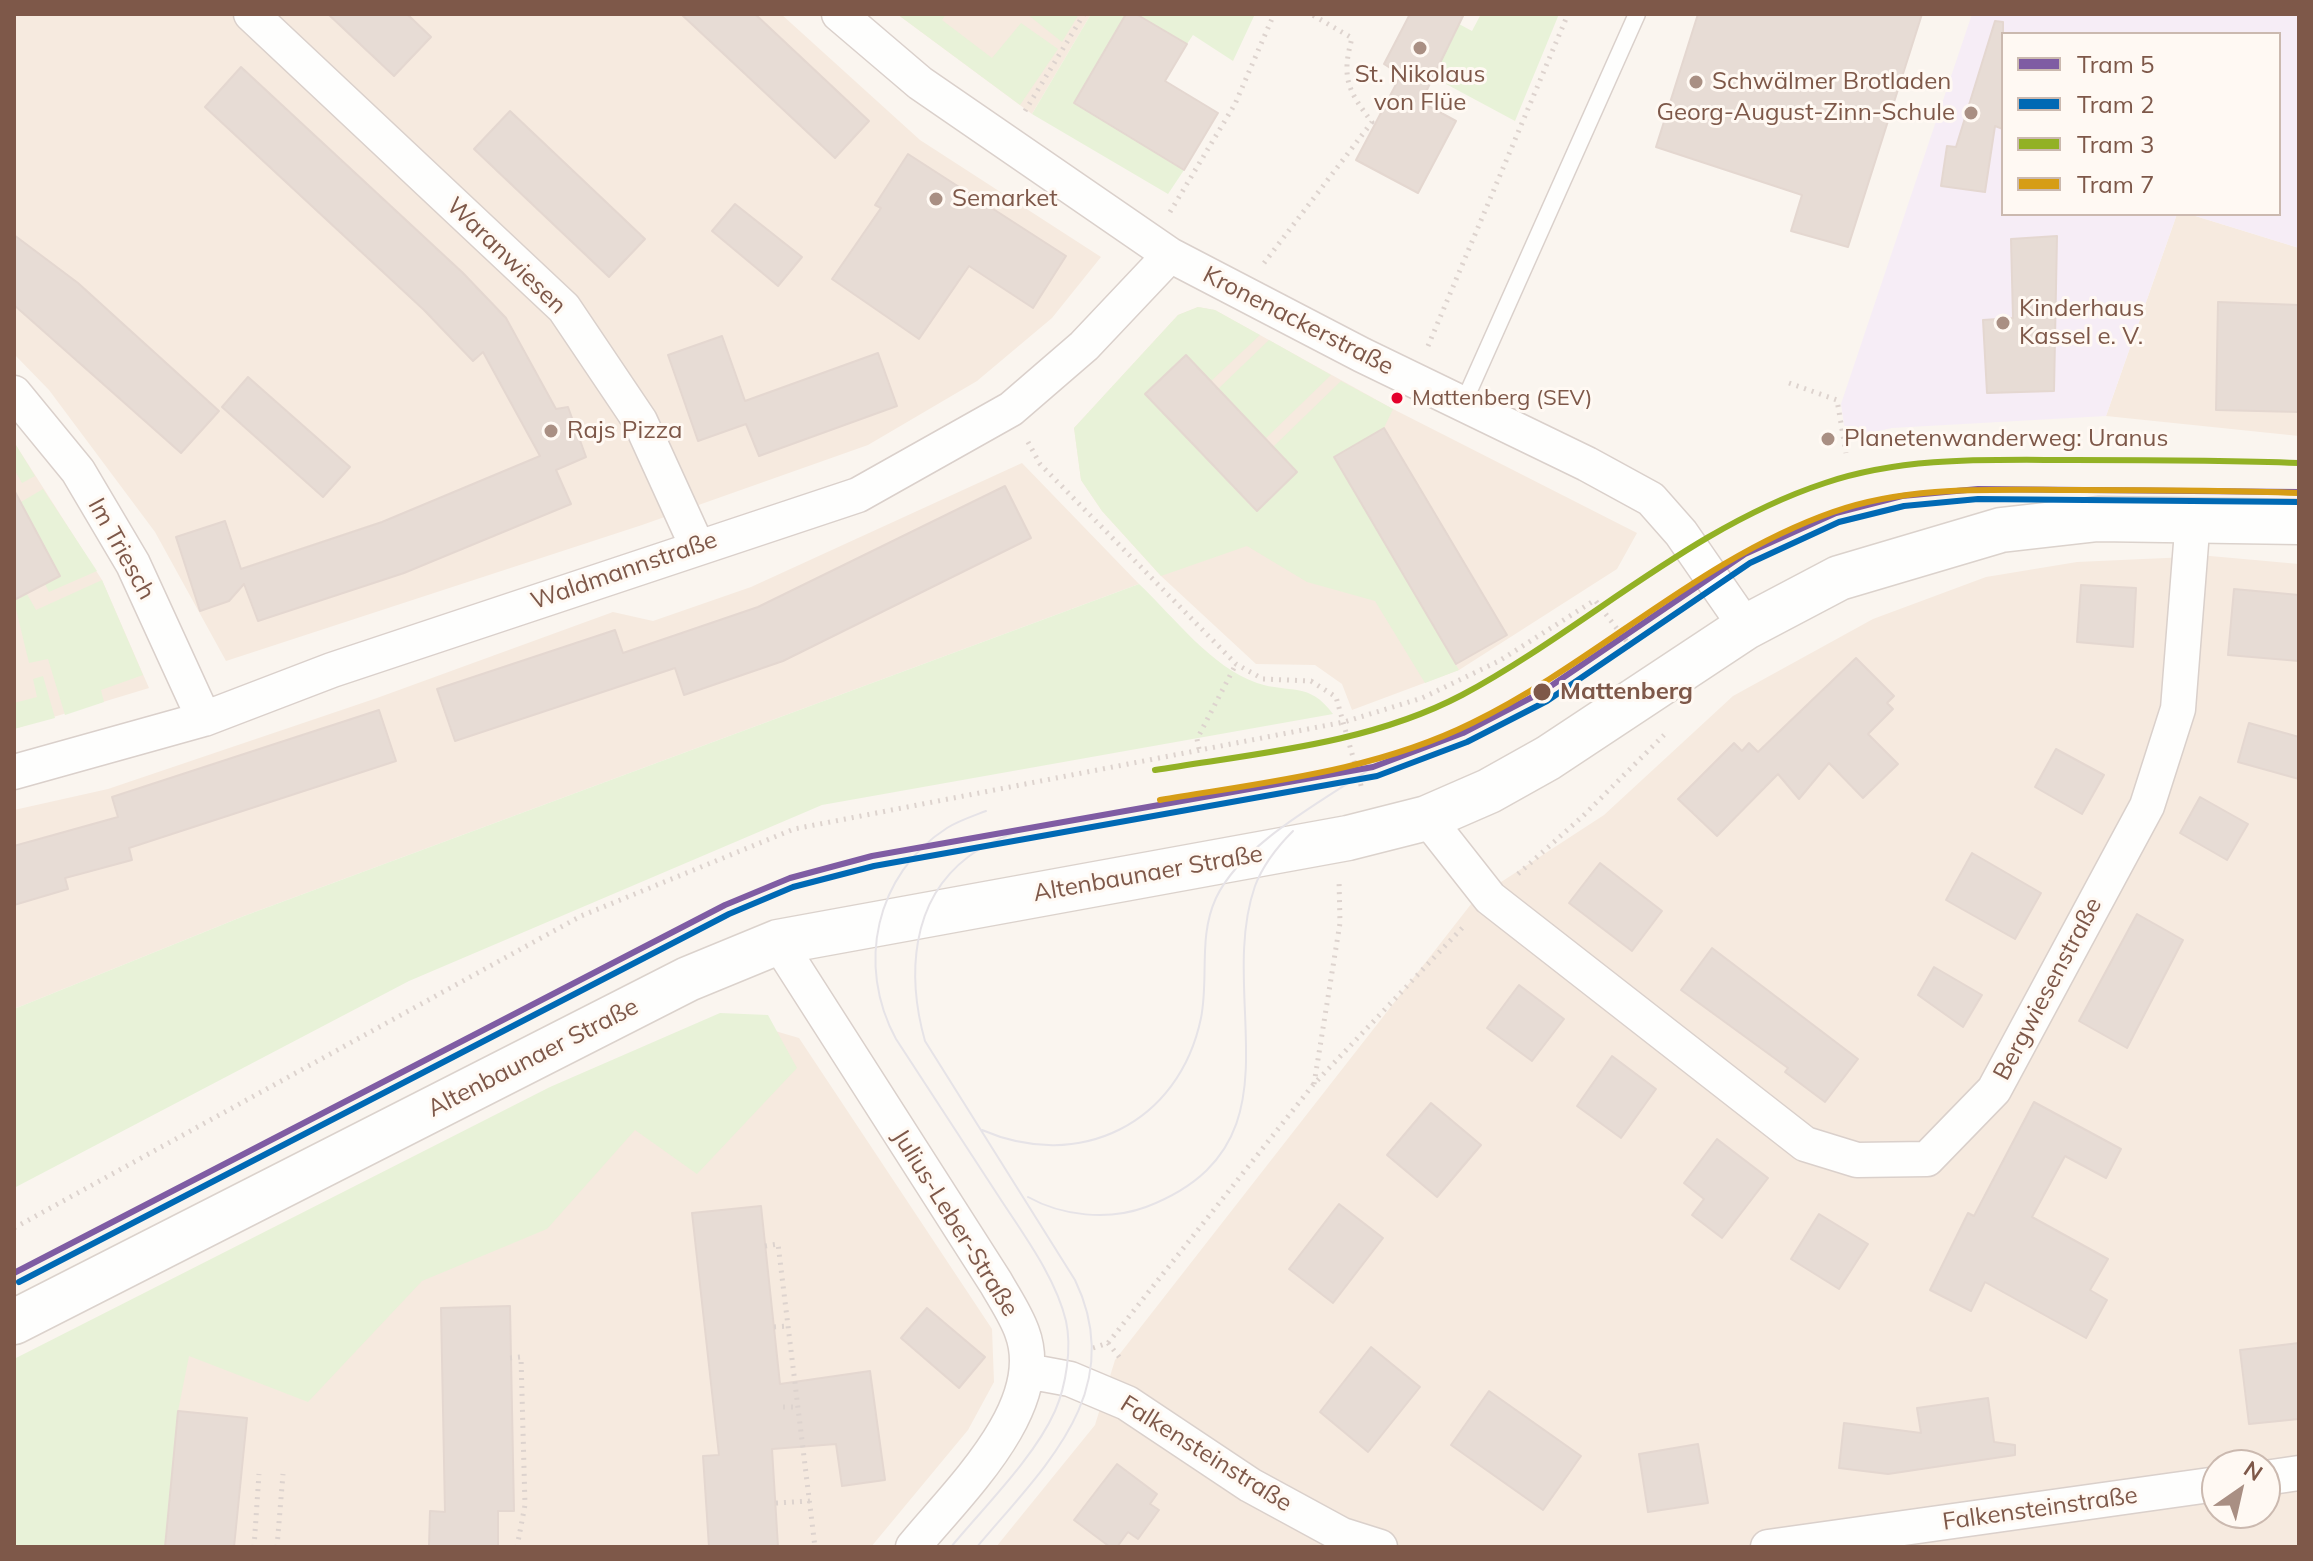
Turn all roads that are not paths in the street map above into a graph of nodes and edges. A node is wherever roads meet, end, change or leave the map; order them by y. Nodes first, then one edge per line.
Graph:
1 (251, 14) edge
2 (839, 14) edge
3 (1637, 14) edge
4 (1161, 250) junction
5 (14, 393) edge
6 (1463, 404) junction
7 (2193, 518) junction
8 (2299, 522) edge
9 (697, 546) junction
10 (1746, 627) junction
11 (204, 719) junction
12 (14, 772) edge
13 (1427, 818) junction
14 (778, 942) junction
15 (14, 1322) edge
16 (1027, 1371) junction
17 (2201, 1486) edge
18 (913, 1547) edge
19 (1380, 1547) edge
20 (1768, 1547) edge

1 - 9 street, Waranwiesen
2 - 4 street, Kronenackerstraße
3 - 6 lane
4 - 6 street, Kronenackerstraße
4 - 9 street, Waldmannstraße
5 - 11 street, Im Triesch
6 - 10 street, Kronenackerstraße
7 - 8 main road, Altenbaunaer Straße
7 - 10 main road, Altenbaunaer Straße
7 - 13 street, Bergwiesenstraße
9 - 11 street, Waldmannstraße
10 - 13 main road, Altenbaunaer Straße
11 - 12 street, Waldmannstraße
13 - 14 main road, Altenbaunaer Straße
14 - 15 main road, Altenbaunaer Straße
14 - 16 street, Julius-Leber-Straße
16 - 18 street, Julius-Leber-Straße
16 - 19 street, Falkensteinstraße
17 - 20 street, Falkensteinstraße

